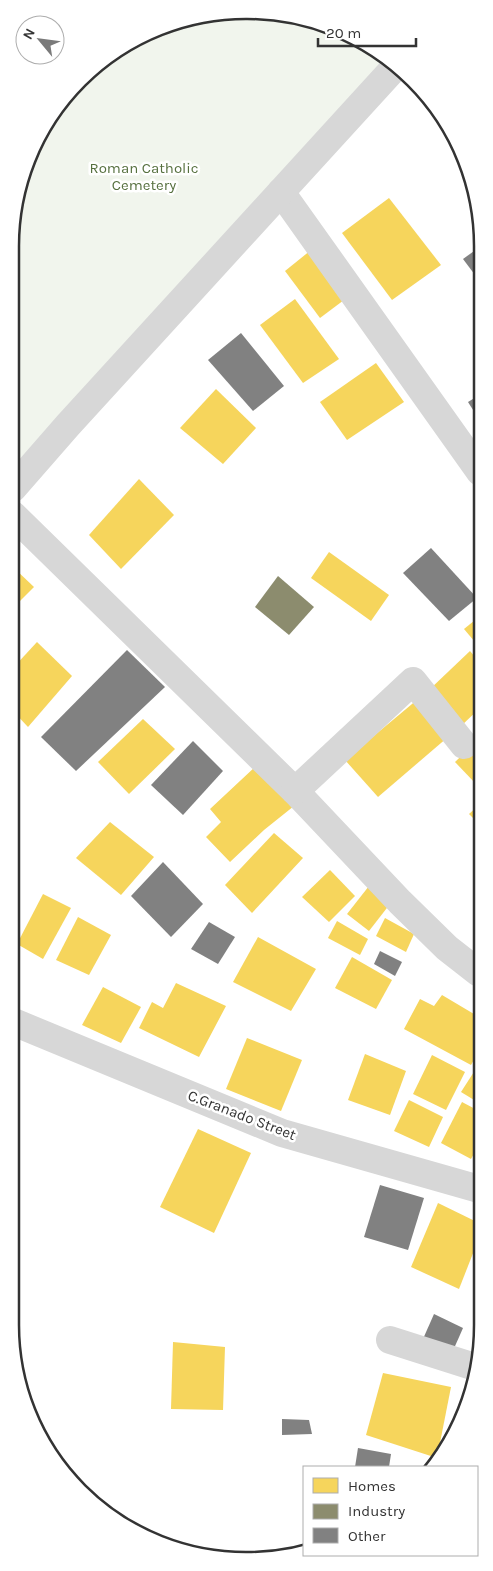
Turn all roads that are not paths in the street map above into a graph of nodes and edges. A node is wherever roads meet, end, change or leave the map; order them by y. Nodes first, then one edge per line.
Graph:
1 (392, 71) edge
2 (281, 192) junction
3 (474, 464) edge
4 (19, 481) edge
5 (19, 521) edge
6 (464, 745) dead end
7 (295, 790) junction
8 (474, 969) edge
9 (19, 1024) edge
10 (474, 1188) edge
11 (390, 1340) dead end
12 (470, 1366) edge

1 - 2 street
2 - 3 street
2 - 4 street
5 - 7 street
6 - 7 street
7 - 8 street
9 - 10 street, C.Granado Street
11 - 12 street

